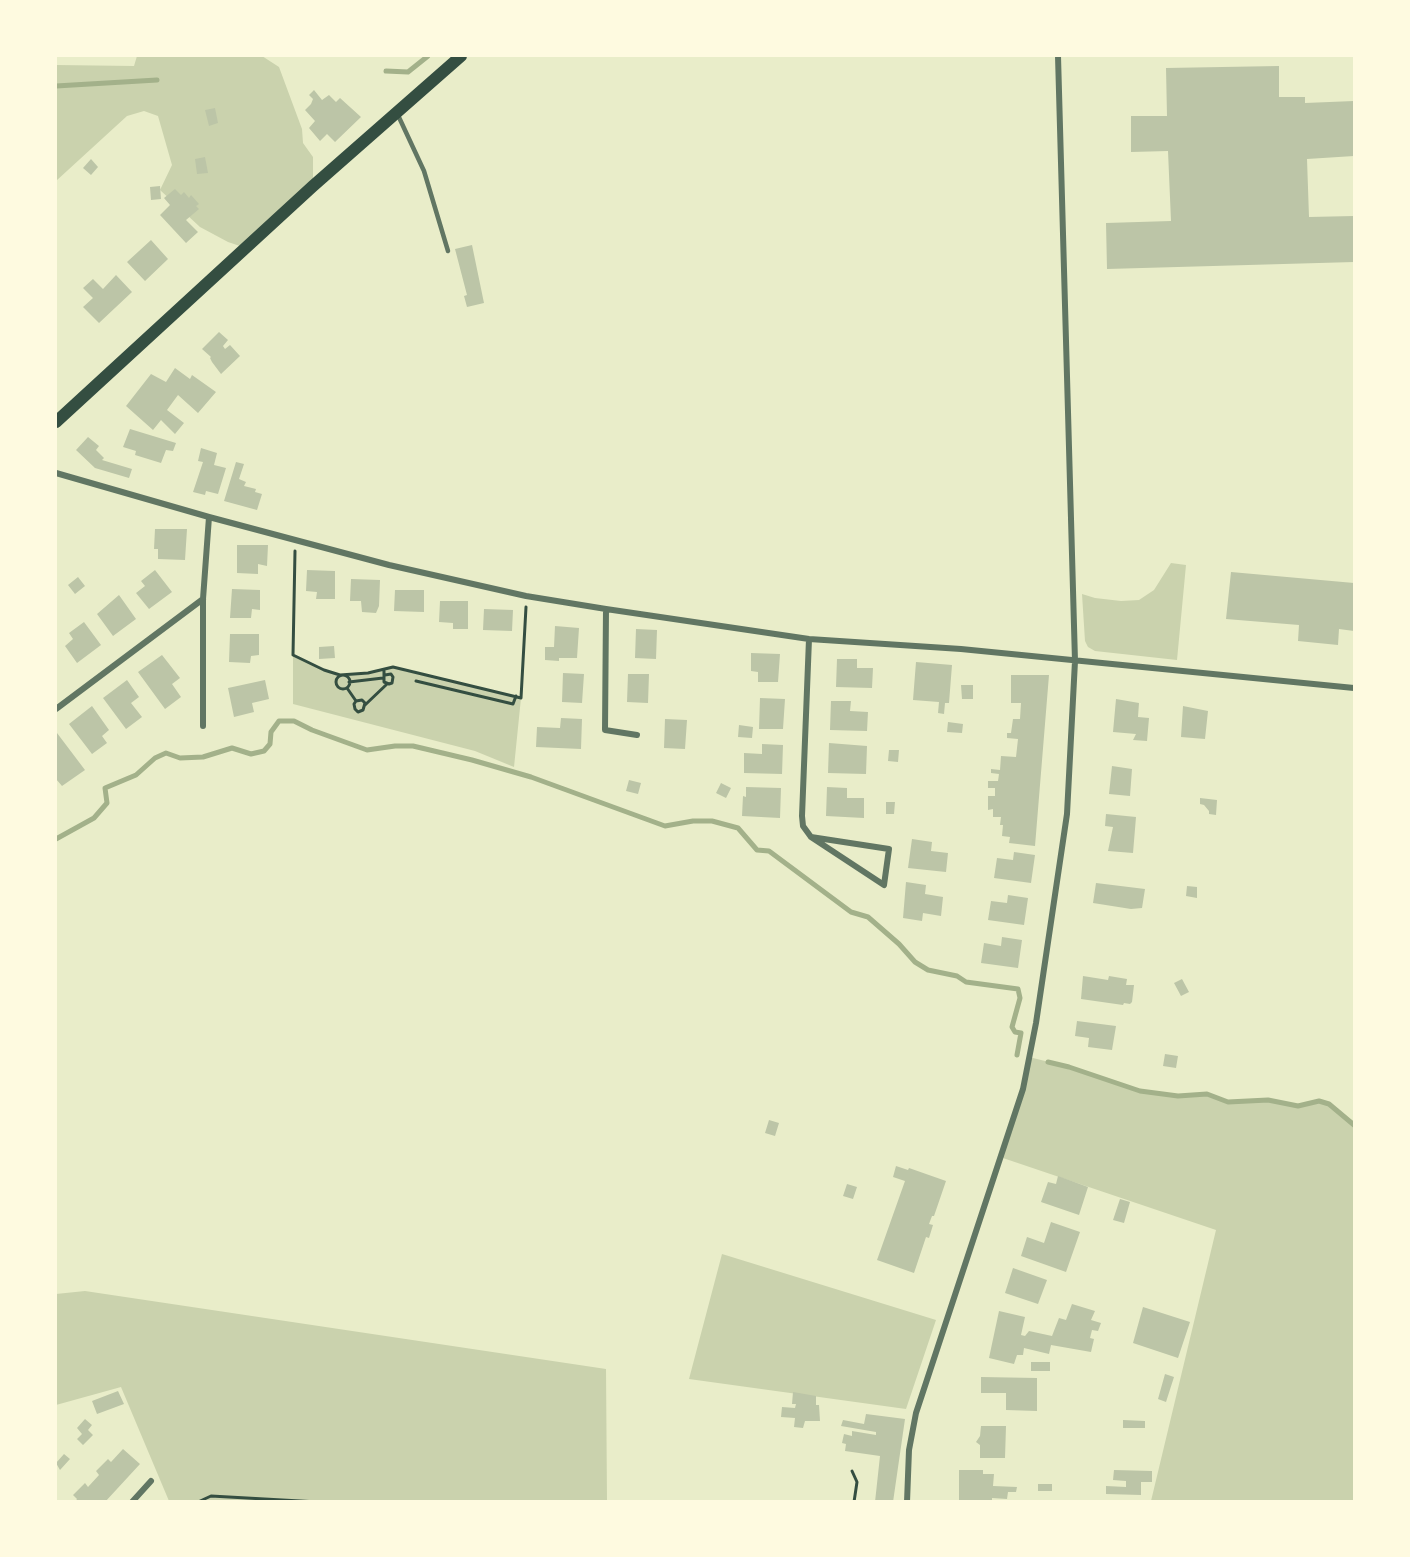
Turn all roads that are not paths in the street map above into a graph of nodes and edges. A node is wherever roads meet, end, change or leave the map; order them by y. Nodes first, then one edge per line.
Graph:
1 (461, 56) edge
2 (1058, 56) edge
3 (396, 111) junction
4 (448, 251) dead end
5 (56, 422) edge
6 (56, 473) edge
7 (209, 517) junction
8 (203, 599) junction
9 (606, 609) junction
10 (809, 639) junction
11 (1075, 661) junction
12 (1354, 688) edge
13 (56, 709) edge
14 (203, 726) dead end
15 (637, 735) dead end
16 (811, 837) junction
17 (151, 1481) dead end
18 (132, 1502) edge
19 (906, 1502) edge

1 - 3 main road
2 - 11 street
3 - 4 lane
3 - 5 main road
6 - 7 street
7 - 8 street
7 - 9 street
8 - 13 street
8 - 14 street
9 - 10 street
9 - 15 street
10 - 11 street
10 - 16 street
11 - 12 street
11 - 19 street
16 - 16 street
17 - 18 street

